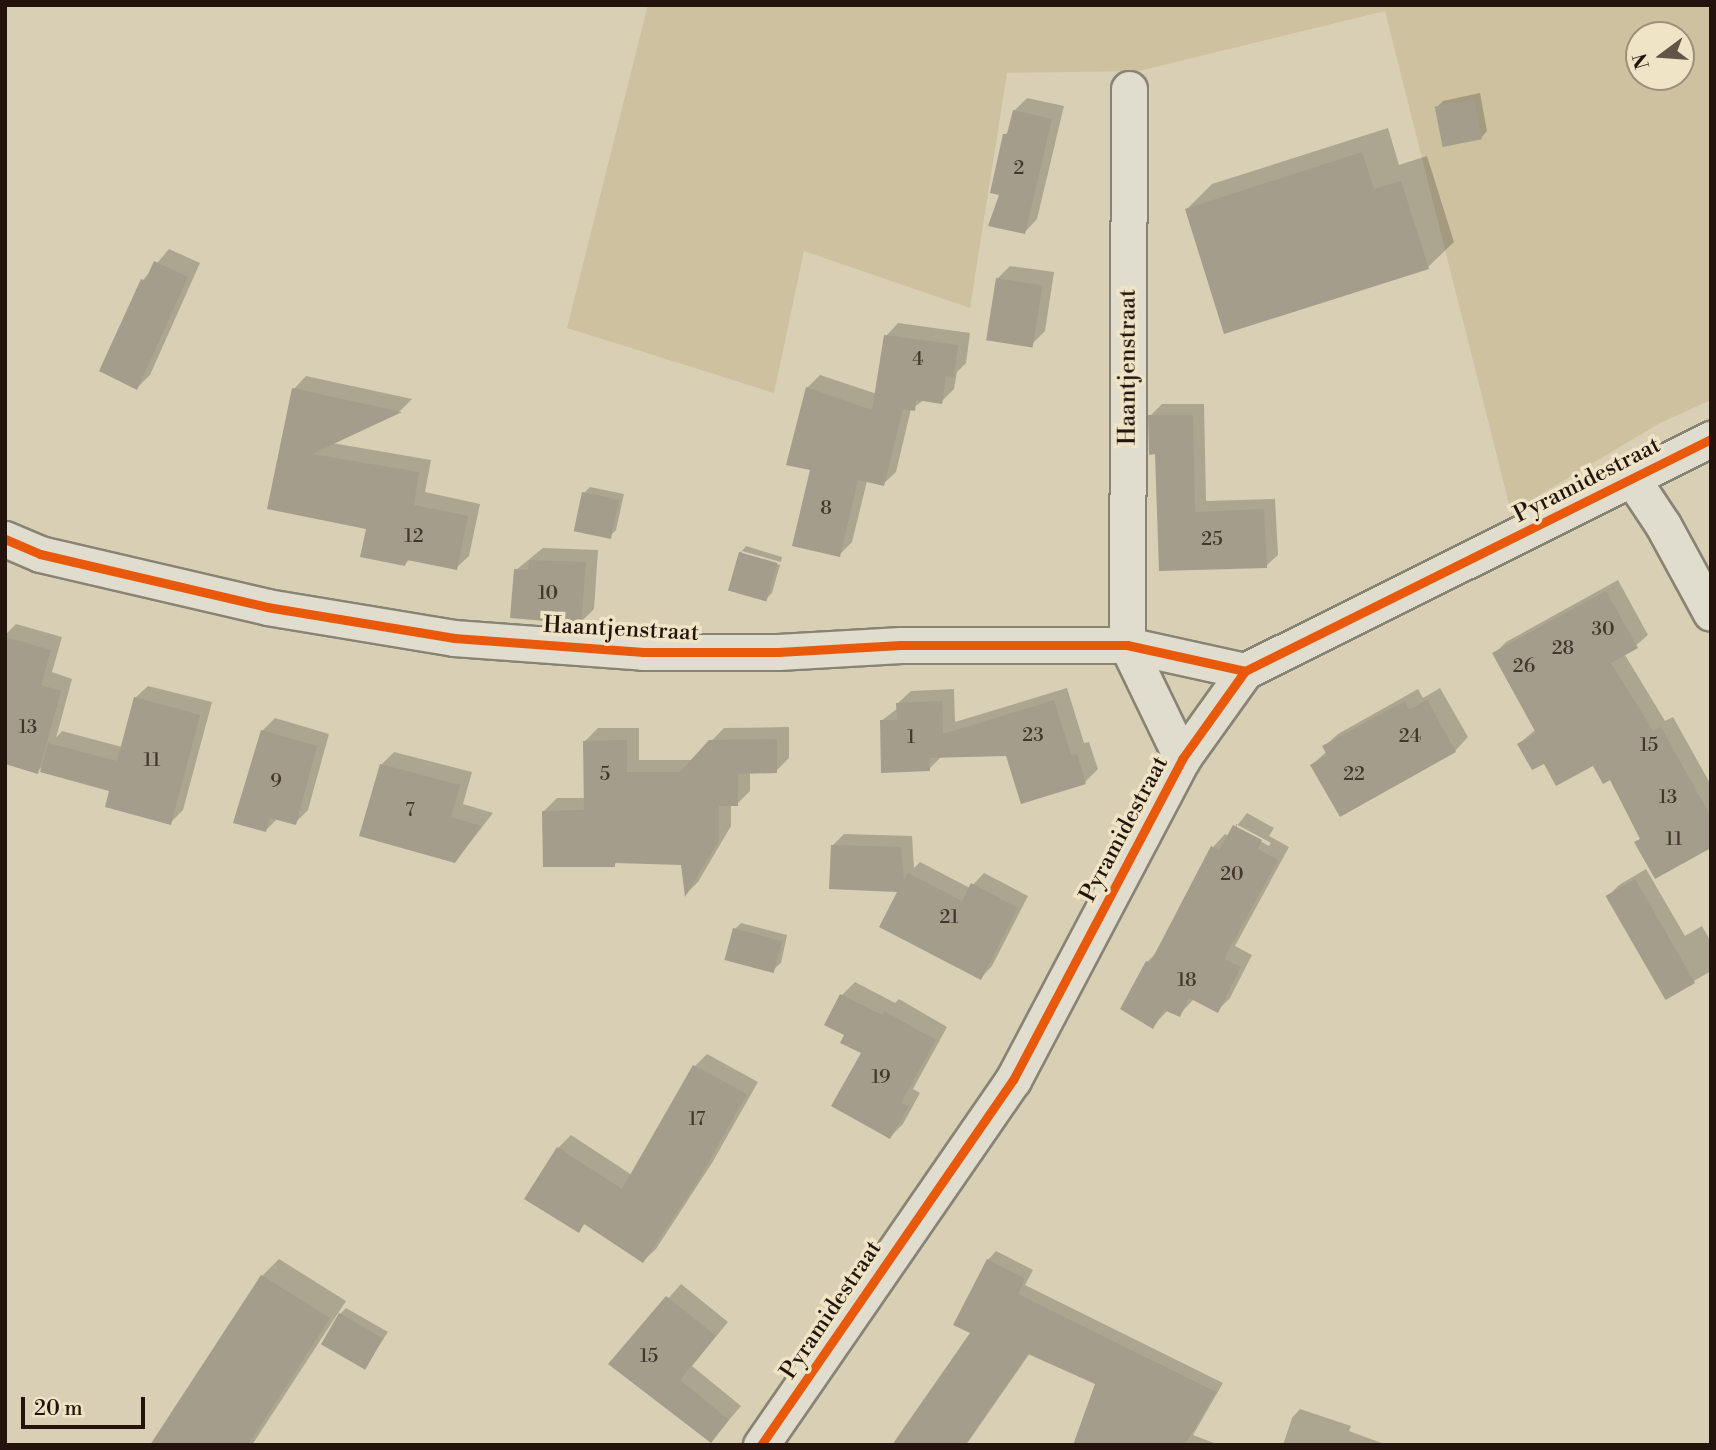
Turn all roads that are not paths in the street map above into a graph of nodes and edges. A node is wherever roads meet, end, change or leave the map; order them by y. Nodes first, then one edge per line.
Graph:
1 (1129, 89) dead end
2 (1711, 439) edge
3 (1633, 480) junction
4 (5, 539) edge
5 (1711, 613) edge
6 (1127, 645) junction
7 (1245, 671) junction
8 (1182, 759) junction
9 (761, 1445) edge

1 - 6 street, Haantjenstraat
2 - 3 street, Pyramidestraat
3 - 5 street
3 - 7 street, Pyramidestraat
4 - 6 street, Haantjenstraat
6 - 7 street, Haantjenstraat
6 - 8 street, Pyramidestraat
7 - 8 street, Pyramidestraat
8 - 9 street, Pyramidestraat

